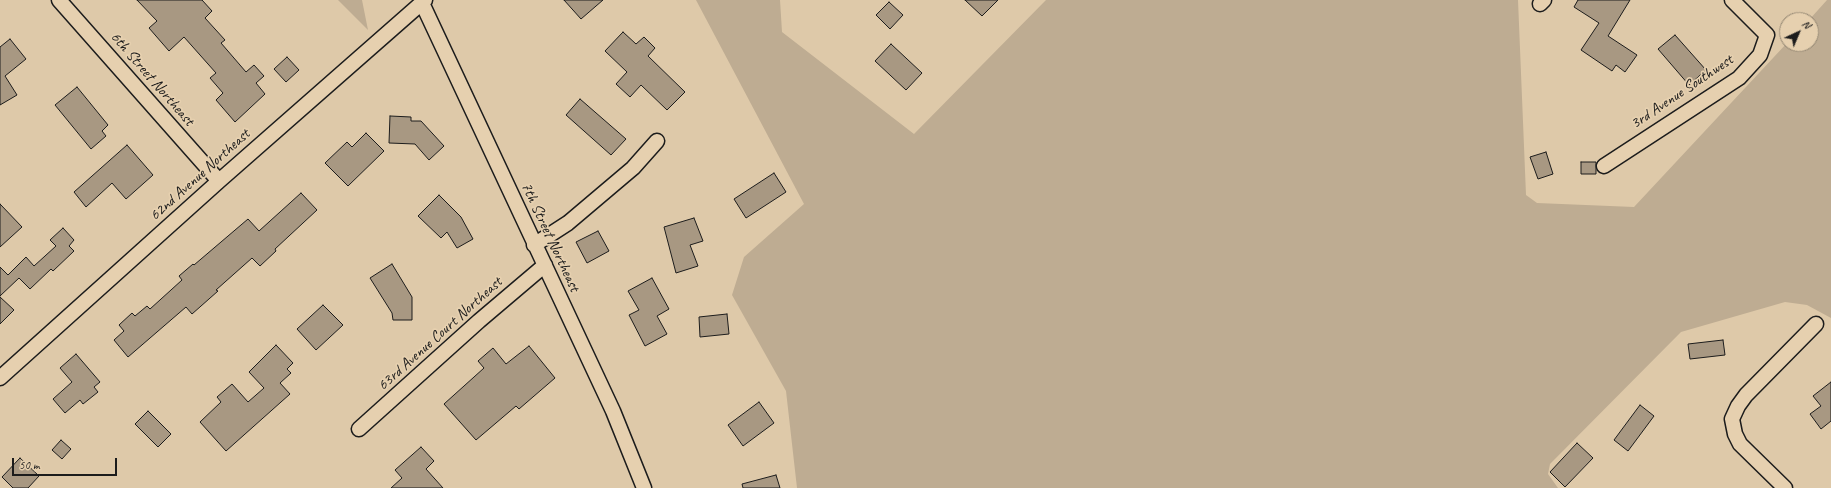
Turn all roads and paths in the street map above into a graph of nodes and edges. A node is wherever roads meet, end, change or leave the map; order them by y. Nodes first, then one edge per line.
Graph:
1 (1732, 0) edge
2 (423, 1) edge
3 (66, 2) edge
4 (657, 141) dead end
5 (1604, 166) dead end
6 (219, 181) junction
7 (534, 245) junction
8 (545, 265) junction
9 (1816, 324) dead end
10 (0, 378) edge
11 (359, 429) dead end
12 (644, 488) edge
13 (1785, 488) edge

1 - 5 street, 3rd Avenue Southwest
2 - 6 street, 62nd Avenue Northeast
2 - 7 street, 7th Street Northeast
3 - 6 street, 6th Street Northeast
4 - 7 street
6 - 10 street, 62nd Avenue Northeast
7 - 8 street, 7th Street Northeast
8 - 11 street, 63rd Avenue Court Northeast
8 - 12 street, 7th Street Northeast
9 - 13 street

